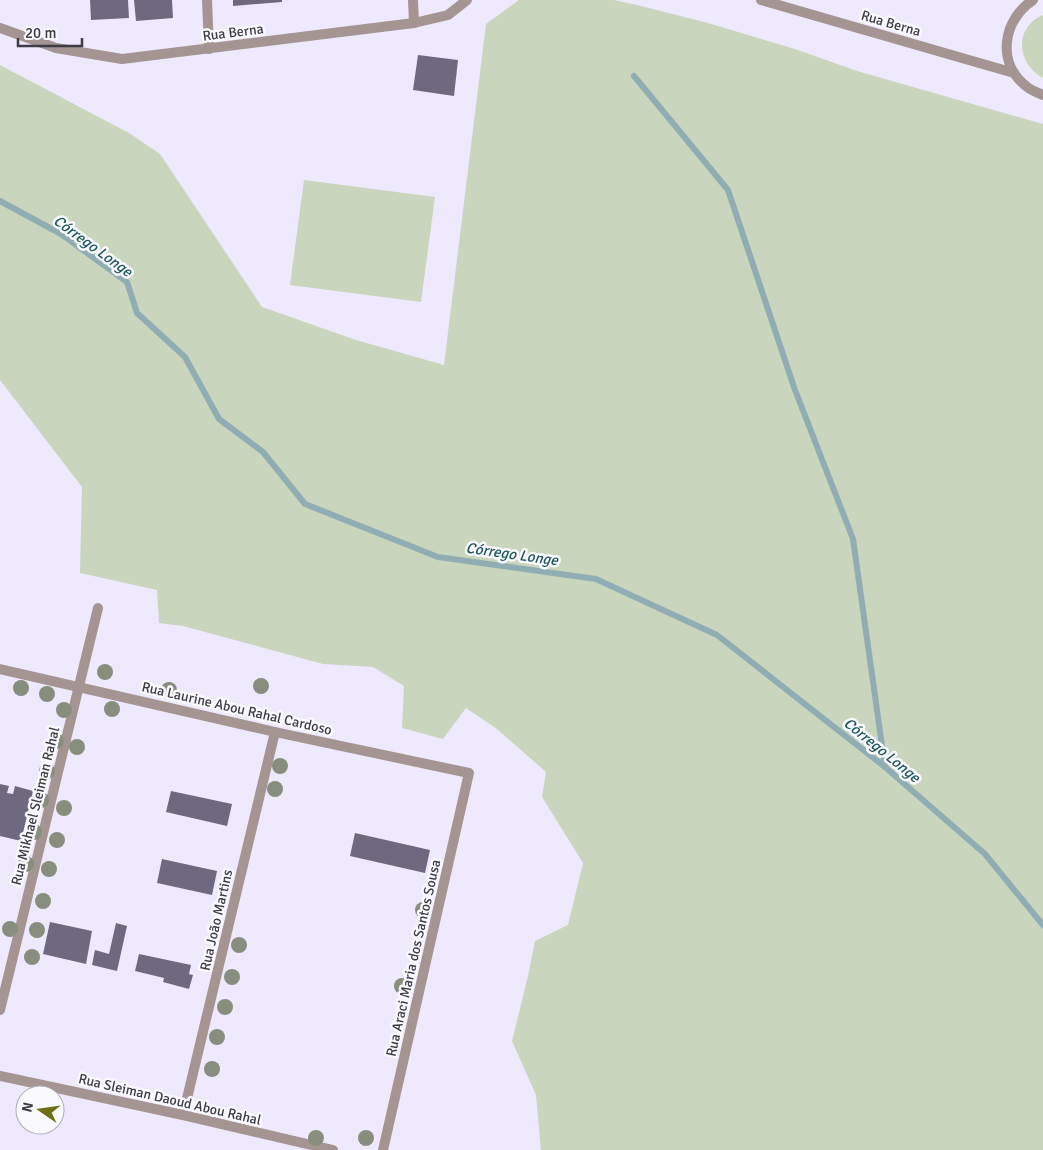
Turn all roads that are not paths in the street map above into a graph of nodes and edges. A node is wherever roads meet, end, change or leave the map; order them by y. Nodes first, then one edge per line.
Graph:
1 (207, 0) edge
2 (413, 0) edge
3 (467, 0) edge
4 (761, 0) edge
5 (1033, 0) edge
6 (414, 23) junction
7 (0, 28) edge
8 (209, 49) junction
9 (1014, 73) junction
10 (1043, 95) edge
11 (98, 608) dead end
12 (0, 669) edge
13 (78, 686) junction
14 (275, 732) junction
15 (469, 773) joint
16 (0, 1010) edge
17 (0, 1076) edge
18 (183, 1115) junction
19 (333, 1150) edge
20 (383, 1150) edge

1 - 8 street
2 - 6 street
3 - 6 street, Rua Berna
4 - 9 street, Rua Berna
5 - 9 street, Rua Berna
6 - 8 street, Rua Berna
7 - 8 street, Rua Berna
9 - 10 street, Rua Berna
11 - 13 street, Rua Mikhael Sleiman Rahal
12 - 13 street, Rua Laurine Abou Rahal Cardoso
13 - 14 street, Rua Laurine Abou Rahal Cardoso
13 - 16 street, Rua Mikhael Sleiman Rahal
14 - 15 street, Rua Laurine Abou Rahal Cardoso
14 - 18 street, Rua João Martins
15 - 20 street, Rua Araci Maria dos Santos Sousa
17 - 18 street, Rua Sleiman Daoud Abou Rahal
18 - 19 street, Rua Sleiman Daoud Abou Rahal

